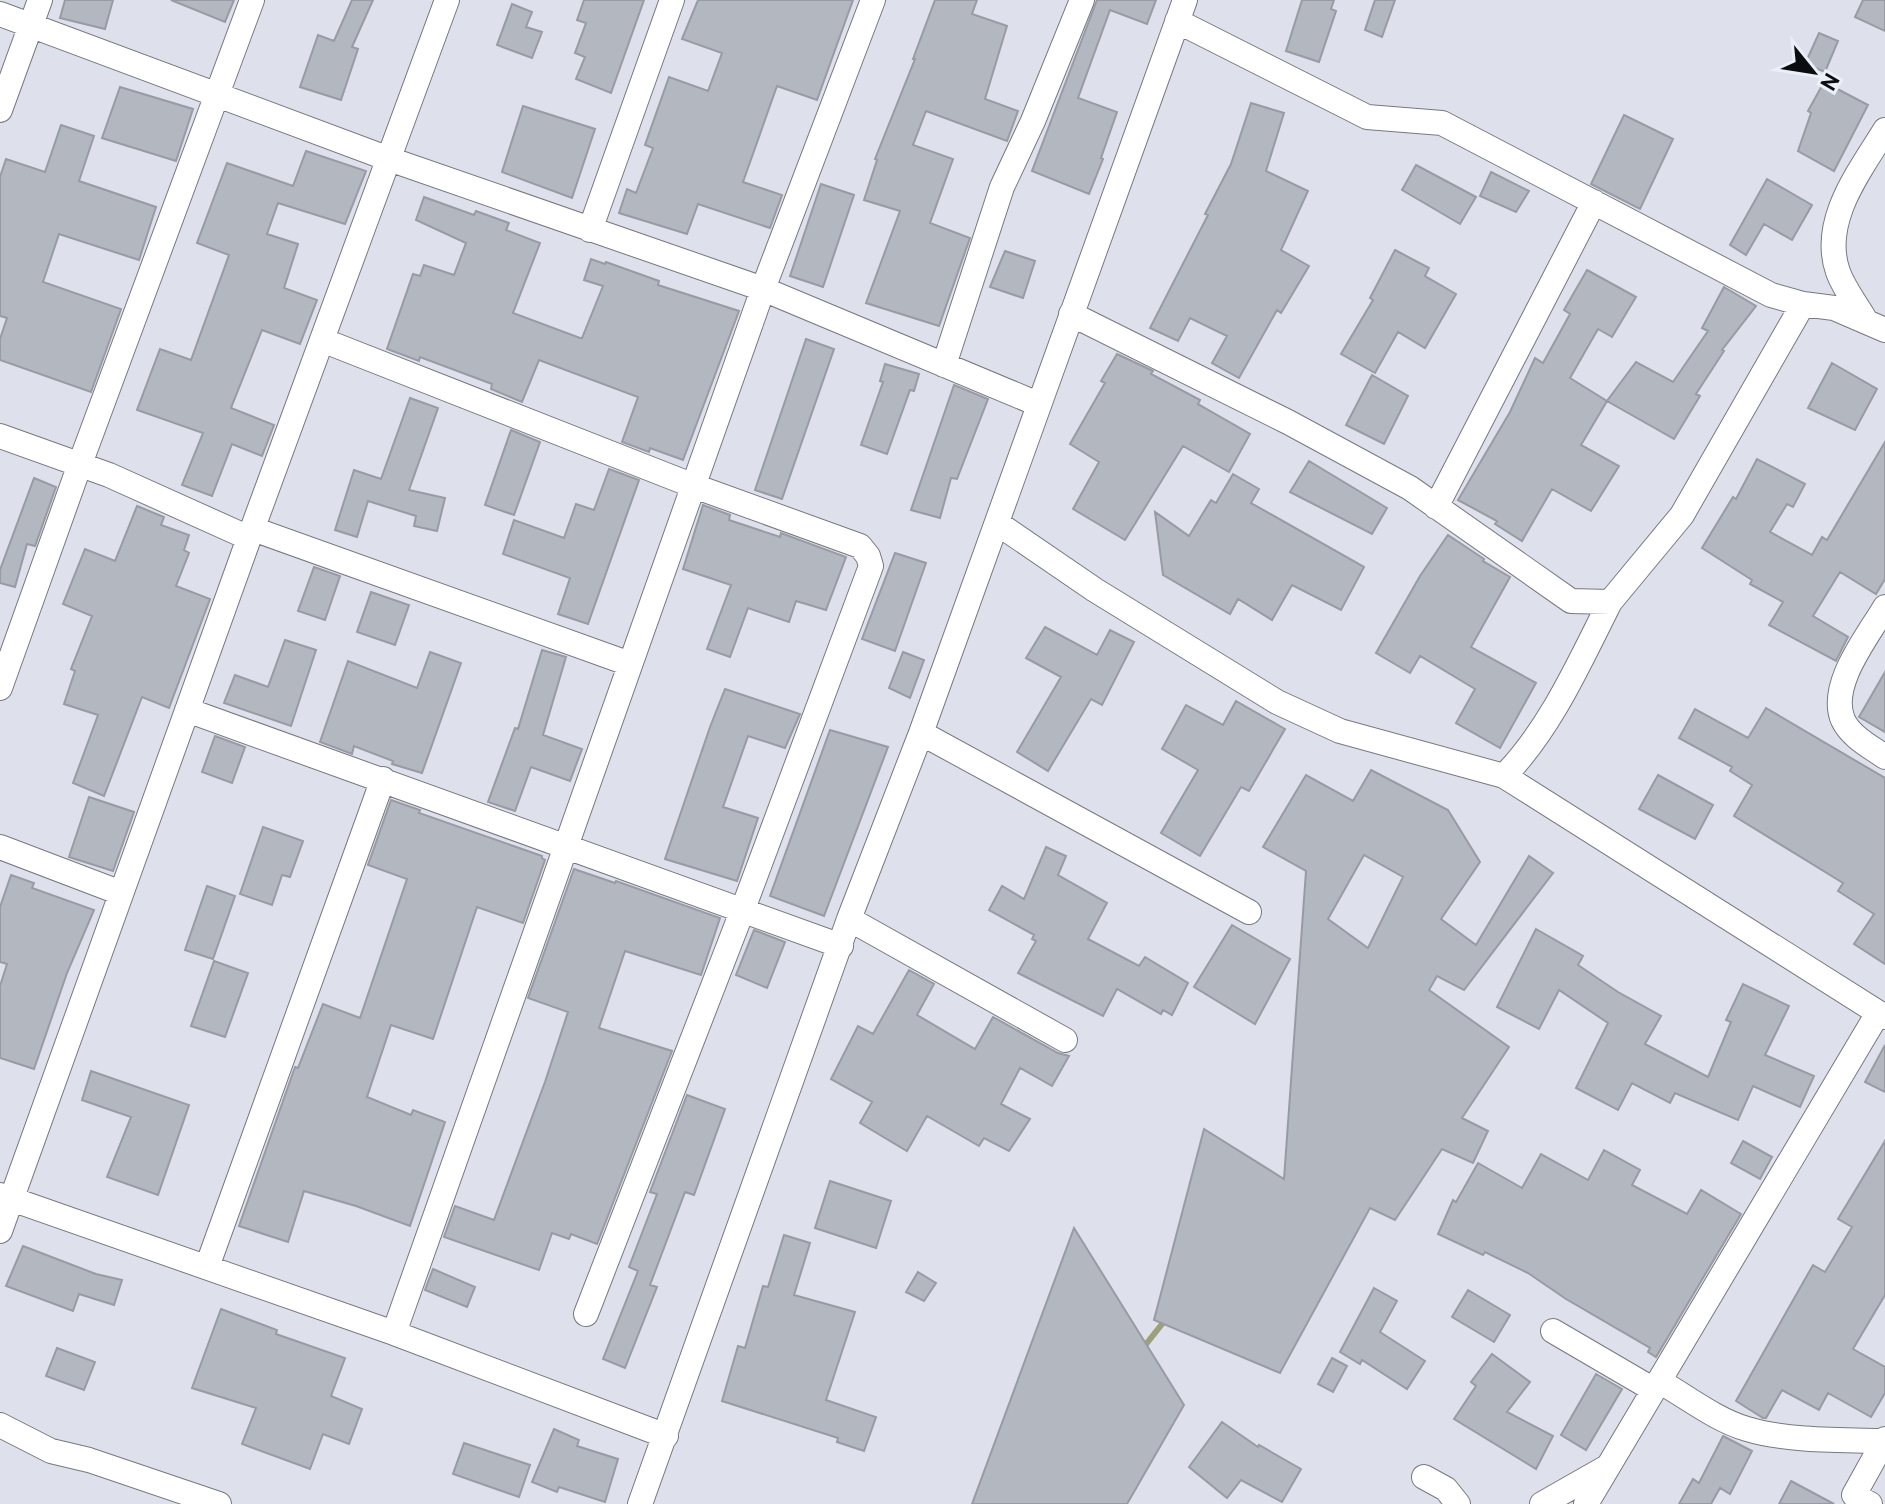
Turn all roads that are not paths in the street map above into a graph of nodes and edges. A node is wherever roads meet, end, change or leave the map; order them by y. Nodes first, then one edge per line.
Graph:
1 (40, 0) edge
2 (252, 0) edge
3 (447, 0) edge
4 (672, 0) edge
5 (873, 0) edge
6 (1082, 0) edge
7 (1181, 10) edge
8 (0, 14) edge
9 (31, 26) junction
10 (215, 96) junction
11 (0, 110) edge
12 (1885, 130) edge
13 (389, 159) junction
14 (1594, 202) junction
15 (590, 230) junction
16 (763, 289) junction
17 (1803, 304) junction
18 (1071, 314) junction
19 (1876, 325) edge
20 (322, 340) junction
21 (944, 365) junction
22 (1038, 404) junction
23 (0, 436) edge
24 (80, 464) junction
25 (694, 486) junction
26 (1436, 507) junction
27 (997, 523) junction
28 (251, 533) junction
29 (1610, 602) junction
30 (1885, 607) edge
31 (630, 664) junction
32 (0, 688) edge
33 (187, 710) junction
34 (921, 733) junction
35 (1885, 757) edge
36 (1504, 776) junction
37 (383, 779) junction
38 (567, 845) junction
39 (0, 847) edge
40 (121, 893) junction
41 (743, 909) junction
42 (1249, 912) dead end
43 (849, 919) junction
44 (841, 946) junction
45 (1882, 1015) edge
46 (1065, 1040) dead end
47 (6, 1197) edge
48 (0, 1231) edge
49 (207, 1267) junction
50 (586, 1314) dead end
51 (1553, 1331) dead end
52 (394, 1333) junction
53 (1657, 1385) junction
54 (0, 1425) edge
55 (666, 1436) junction
56 (1885, 1440) edge
57 (1607, 1467) junction
58 (1424, 1477) dead end
59 (1859, 1501) edge
60 (219, 1504) edge
61 (640, 1504) edge
62 (1458, 1504) edge
63 (1542, 1504) edge
64 (1586, 1504) edge

1 - 9 street
2 - 10 street
3 - 13 street
4 - 15 street
5 - 16 street
6 - 21 street
7 - 14 street
7 - 18 street
8 - 9 street
9 - 10 street
9 - 11 street
10 - 13 street
10 - 24 street
12 - 19 street
13 - 15 street
13 - 20 street
14 - 17 street
14 - 26 street
15 - 16 street
16 - 21 street
16 - 25 street
17 - 19 street
17 - 29 street
18 - 22 street
18 - 26 street
20 - 25 street
20 - 28 street
21 - 22 street
22 - 27 street
23 - 24 street
24 - 28 street
24 - 32 street
25 - 31 street
25 - 41 street
26 - 29 street
27 - 34 street
27 - 36 street
28 - 31 street
28 - 33 street
29 - 36 street
30 - 35 street
31 - 38 street
33 - 37 street
33 - 40 street
34 - 42 street
34 - 43 street
36 - 45 street
37 - 38 street
37 - 49 street
38 - 41 street
38 - 52 street
39 - 40 street
40 - 47 street
41 - 44 street
41 - 50 street
43 - 44 street
43 - 46 street
44 - 55 street
45 - 53 street
47 - 48 street
47 - 49 street
49 - 52 street
51 - 53 street
52 - 55 street
53 - 56 street
53 - 57 street
54 - 60 street
55 - 61 street
56 - 59 street
57 - 63 street
57 - 64 street
58 - 62 street

